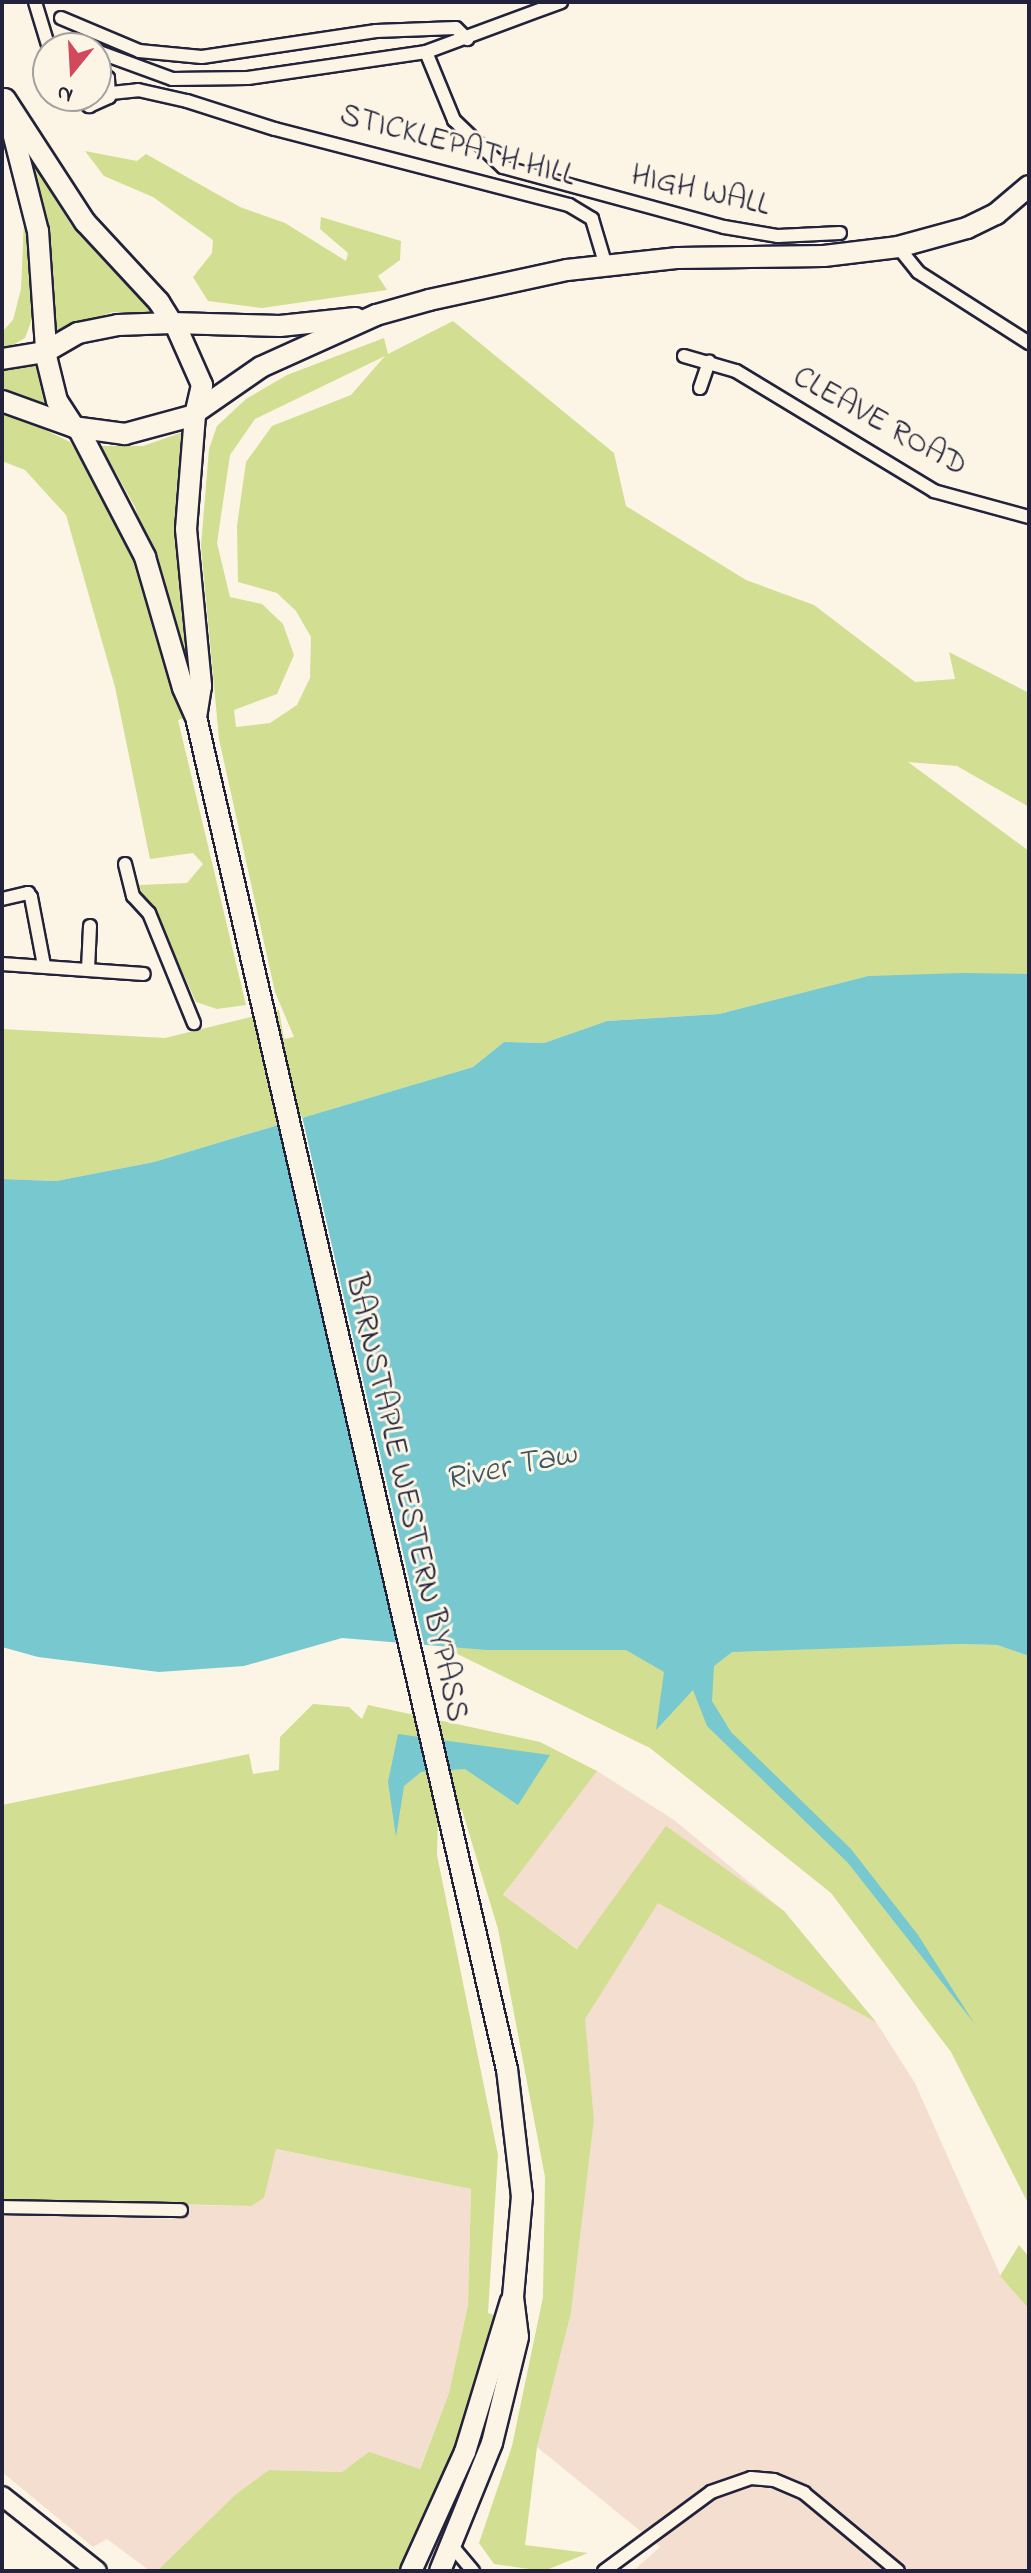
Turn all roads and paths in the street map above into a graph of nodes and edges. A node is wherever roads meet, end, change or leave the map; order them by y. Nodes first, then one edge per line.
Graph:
1 (35, 2) edge
2 (561, 2) edge
3 (61, 18) dead end
4 (44, 32) edge
5 (467, 39) junction
6 (426, 52) junction
7 (112, 58) edge
8 (112, 93) edge
9 (3, 95) edge
10 (27, 147) junction
11 (1029, 186) edge
12 (840, 233) dead end
13 (898, 247) junction
14 (606, 266) junction
15 (376, 315) junction
16 (174, 323) junction
17 (1029, 343) edge
18 (46, 350) junction
19 (684, 356) dead end
20 (2, 359) edge
21 (709, 362) junction
22 (700, 388) dead end
23 (2, 401) edge
24 (197, 412) junction
25 (77, 428) junction
26 (1029, 517) edge
27 (196, 717) junction
28 (125, 864) dead end
29 (2, 899) edge
30 (90, 926) dead end
31 (2, 964) edge
32 (44, 965) junction
33 (88, 969) junction
34 (144, 974) dead end
35 (194, 1023) dead end
36 (2, 2207) edge
37 (181, 2210) dead end
38 (513, 2297) junction
39 (2, 2496) edge
40 (426, 2543) junction
41 (452, 2546) junction
42 (97, 2571) edge
43 (411, 2571) edge
44 (440, 2571) edge
45 (473, 2571) edge
46 (604, 2571) edge
47 (898, 2571) edge

1 - 4 street
2 - 5 street
3 - 5 street
5 - 6 street
6 - 7 street
6 - 12 street, HIGH WALL
8 - 14 street, STICKLEPATH HILL
9 - 10 main road
10 - 16 main road
10 - 18 main road
11 - 13 main road
13 - 14 main road
13 - 17 street
14 - 15 main road
15 - 16 main road
15 - 24 main road
16 - 18 main road
16 - 24 main road
18 - 20 main road
18 - 25 main road
19 - 21 street, CLEAVE ROAD
21 - 22 street
21 - 26 street, CLEAVE ROAD
23 - 25 main road
24 - 25 main road
24 - 27 main road, BARNSTAPLE WESTERN BYPASS
25 - 27 main road, BARNSTAPLE WESTERN BYPASS
27 - 38 main road, BARNSTAPLE WESTERN BYPASS
28 - 35 street
29 - 32 street
30 - 33 street
31 - 32 street
32 - 33 street
33 - 34 street
36 - 37 street
38 - 40 main road, BARNSTAPLE WESTERN BYPASS
38 - 41 main road, BARNSTAPLE WESTERN BYPASS
39 - 42 main road
40 - 43 main road, BARNSTAPLE WESTERN BYPASS
40 - 44 street
41 - 44 main road, BARNSTAPLE WESTERN BYPASS
41 - 45 street
46 - 47 street

